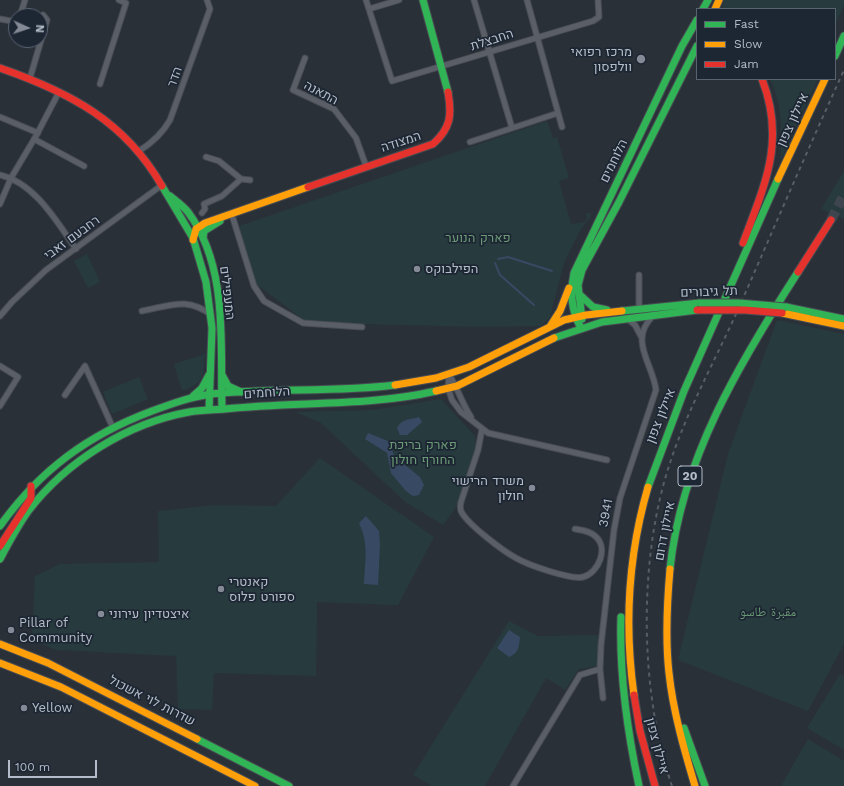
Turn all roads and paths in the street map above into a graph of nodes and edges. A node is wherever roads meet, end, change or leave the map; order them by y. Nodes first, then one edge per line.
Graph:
1 (119, 0) edge
2 (207, 0) edge
3 (366, 0) edge
4 (399, 0) edge
5 (423, 0) edge
6 (474, 0) edge
7 (527, 0) edge
8 (598, 0) edge
9 (369, 10) junction
10 (696, 23) edge
11 (844, 36) edge
12 (538, 37) junction
13 (39, 48) edge
14 (696, 48) edge
15 (490, 52) junction
16 (836, 54) edge
17 (305, 58) dead end
18 (441, 67) junction
19 (0, 68) edge
20 (0, 72) edge
21 (20, 74) junction
22 (30, 78) junction
23 (762, 80) edge
24 (825, 80) edge
25 (100, 84) dead end
26 (59, 92) junction
27 (558, 113) junction
28 (0, 117) edge
29 (562, 127) dead end
30 (512, 128) junction
31 (38, 133) junction
32 (34, 139) junction
33 (470, 142) dead end
34 (139, 151) junction
35 (206, 157) dead end
36 (84, 166) dead end
37 (366, 166) junction
38 (0, 175) edge
39 (11, 178) junction
40 (241, 179) junction
41 (250, 180) dead end
42 (162, 185) junction
43 (168, 194) junction
44 (0, 204) edge
45 (202, 213) dead end
46 (232, 215) junction
47 (831, 220) tunnel mouth
48 (198, 227) junction
49 (203, 238) junction
50 (193, 240) junction
51 (76, 249) junction
52 (574, 273) junction
53 (639, 275) dead end
54 (579, 294) junction
55 (698, 306) junction
56 (639, 309) junction
57 (719, 309) junction
58 (784, 310) junction
59 (142, 311) dead end
60 (615, 312) junction
61 (211, 315) junction
62 (582, 315) junction
63 (0, 316) edge
64 (653, 316) junction
65 (574, 317) junction
66 (626, 318) junction
67 (844, 318) edge
68 (551, 326) junction
69 (844, 326) edge
70 (362, 327) dead end
71 (581, 328) junction
72 (642, 339) junction
73 (0, 366) edge
74 (220, 370) junction
75 (210, 373) junction
76 (449, 375) junction
77 (457, 386) junction
78 (448, 388) junction
79 (243, 393) junction
80 (221, 394) junction
81 (65, 395) dead end
82 (210, 395) junction
83 (192, 397) junction
84 (0, 406) edge
85 (222, 409) junction
86 (209, 410) junction
87 (475, 423) junction
88 (113, 428) junction
89 (482, 429) junction
90 (607, 460) dead end
91 (31, 486) junction
92 (40, 497) junction
93 (31, 498) junction
94 (0, 526) edge
95 (575, 529) dead end
96 (635, 538) junction
97 (0, 546) edge
98 (0, 559) edge
99 (665, 628) junction
100 (0, 644) edge
101 (2, 664) edge
102 (600, 669) junction
103 (603, 698) dead end
104 (255, 786) edge
105 (289, 786) edge
106 (513, 786) edge
107 (639, 786) edge
108 (655, 786) edge
109 (695, 786) edge
110 (705, 786) edge

1 - 25 street
2 - 34 street, הדר
3 - 9 street
4 - 9 street
5 - 18 main road, המצודה
6 - 15 street
7 - 12 street
8 - 12 street, החבצלת
9 - 18 street, החבצלת
10 - 52 main road, הלוחמים
11 - 16 main road
12 - 15 street, החבצלת
12 - 27 street
13 - 22 street
14 - 54 main road, הלוחמים
15 - 18 street, החבצלת
15 - 30 street
17 - 37 street, התאנה
18 - 37 main road, המצודה
19 - 21 main road, המעפילים
20 - 21 main road, המעפילים
21 - 22 main road, המעפילים
22 - 26 main road, המעפילים
23 - 57 main road
24 - 57 main road, איילון צפון
26 - 31 street
26 - 34 main road, המעפילים
27 - 29 street
27 - 30 street
28 - 31 street
30 - 33 street
31 - 32 street
32 - 36 street
32 - 39 street
34 - 42 main road, המעפילים
35 - 40 street
37 - 46 main road, המצודה
38 - 39 street
39 - 44 street
39 - 51 street
40 - 41 street
40 - 45 street
42 - 43 main road, המעפילים
42 - 51 street, רחבעם זאבי
43 - 48 main road, המעפילים
43 - 50 main road, המעפילים
46 - 48 main road, המצודה
46 - 49 main road, המצודה
46 - 70 street
47 - 99 main road, איילון דרום / 20
48 - 49 main road, המעפילים
48 - 50 main road
49 - 74 main road, המעפילים
50 - 61 main road, המעפילים
51 - 63 street, רחבעם זאבי
52 - 65 main road, הלוחמים
52 - 68 main road
53 - 56 street
54 - 60 main road
54 - 62 main road, הלוחמים
55 - 56 main road, תל גיבורים
55 - 58 main road, תל גיבורים, bridge
55 - 64 main road, תל גיבורים
56 - 60 main road, תל גיבורים
57 - 96 main road, איילון צפון
58 - 67 main road, תל גיבורים
58 - 69 main road, תל גיבורים
59 - 61 street
60 - 62 main road, תל גיבורים
61 - 75 main road, המעפילים
62 - 65 main road, תל גיבורים
62 - 71 main road, הלוחמים
64 - 66 main road, תל גיבורים
64 - 72 street, 3941
65 - 68 main road, הלוחמים
65 - 71 main road, הלוחמים
66 - 71 main road, תל גיבורים
66 - 72 street, 3941
68 - 76 main road, הלוחמים
71 - 77 main road, הלוחמים
72 - 102 street, 3941
73 - 84 street
74 - 79 main road
74 - 80 main road, המעפילים
75 - 82 main road, המעפילים
75 - 83 main road
76 - 77 street
76 - 78 street
76 - 79 main road, הלוחמים
77 - 78 main road, הלוחמים
77 - 87 street
78 - 85 main road, הלוחמים
78 - 87 street
79 - 80 main road, הלוחמים
80 - 82 main road, הלוחמים
80 - 85 main road, המעפילים
81 - 88 street
82 - 83 main road, הלוחמים
82 - 86 main road, המעפילים
83 - 88 main road, הלוחמים
85 - 86 main road, הלוחמים
86 - 92 main road, הלוחמים
87 - 89 street
88 - 91 main road, הלוחמים
89 - 90 street
89 - 95 street
91 - 93 main road
91 - 94 main road, הלוחמים
92 - 93 main road
92 - 98 main road, הלוחמים
93 - 97 main road
96 - 107 main road
96 - 108 main road, איילון צפון
99 - 109 main road, איילון דרום / 20
99 - 110 main road
100 - 105 main road, שדרות לוי אשכול
101 - 104 main road
102 - 103 street, 3941
102 - 106 street

